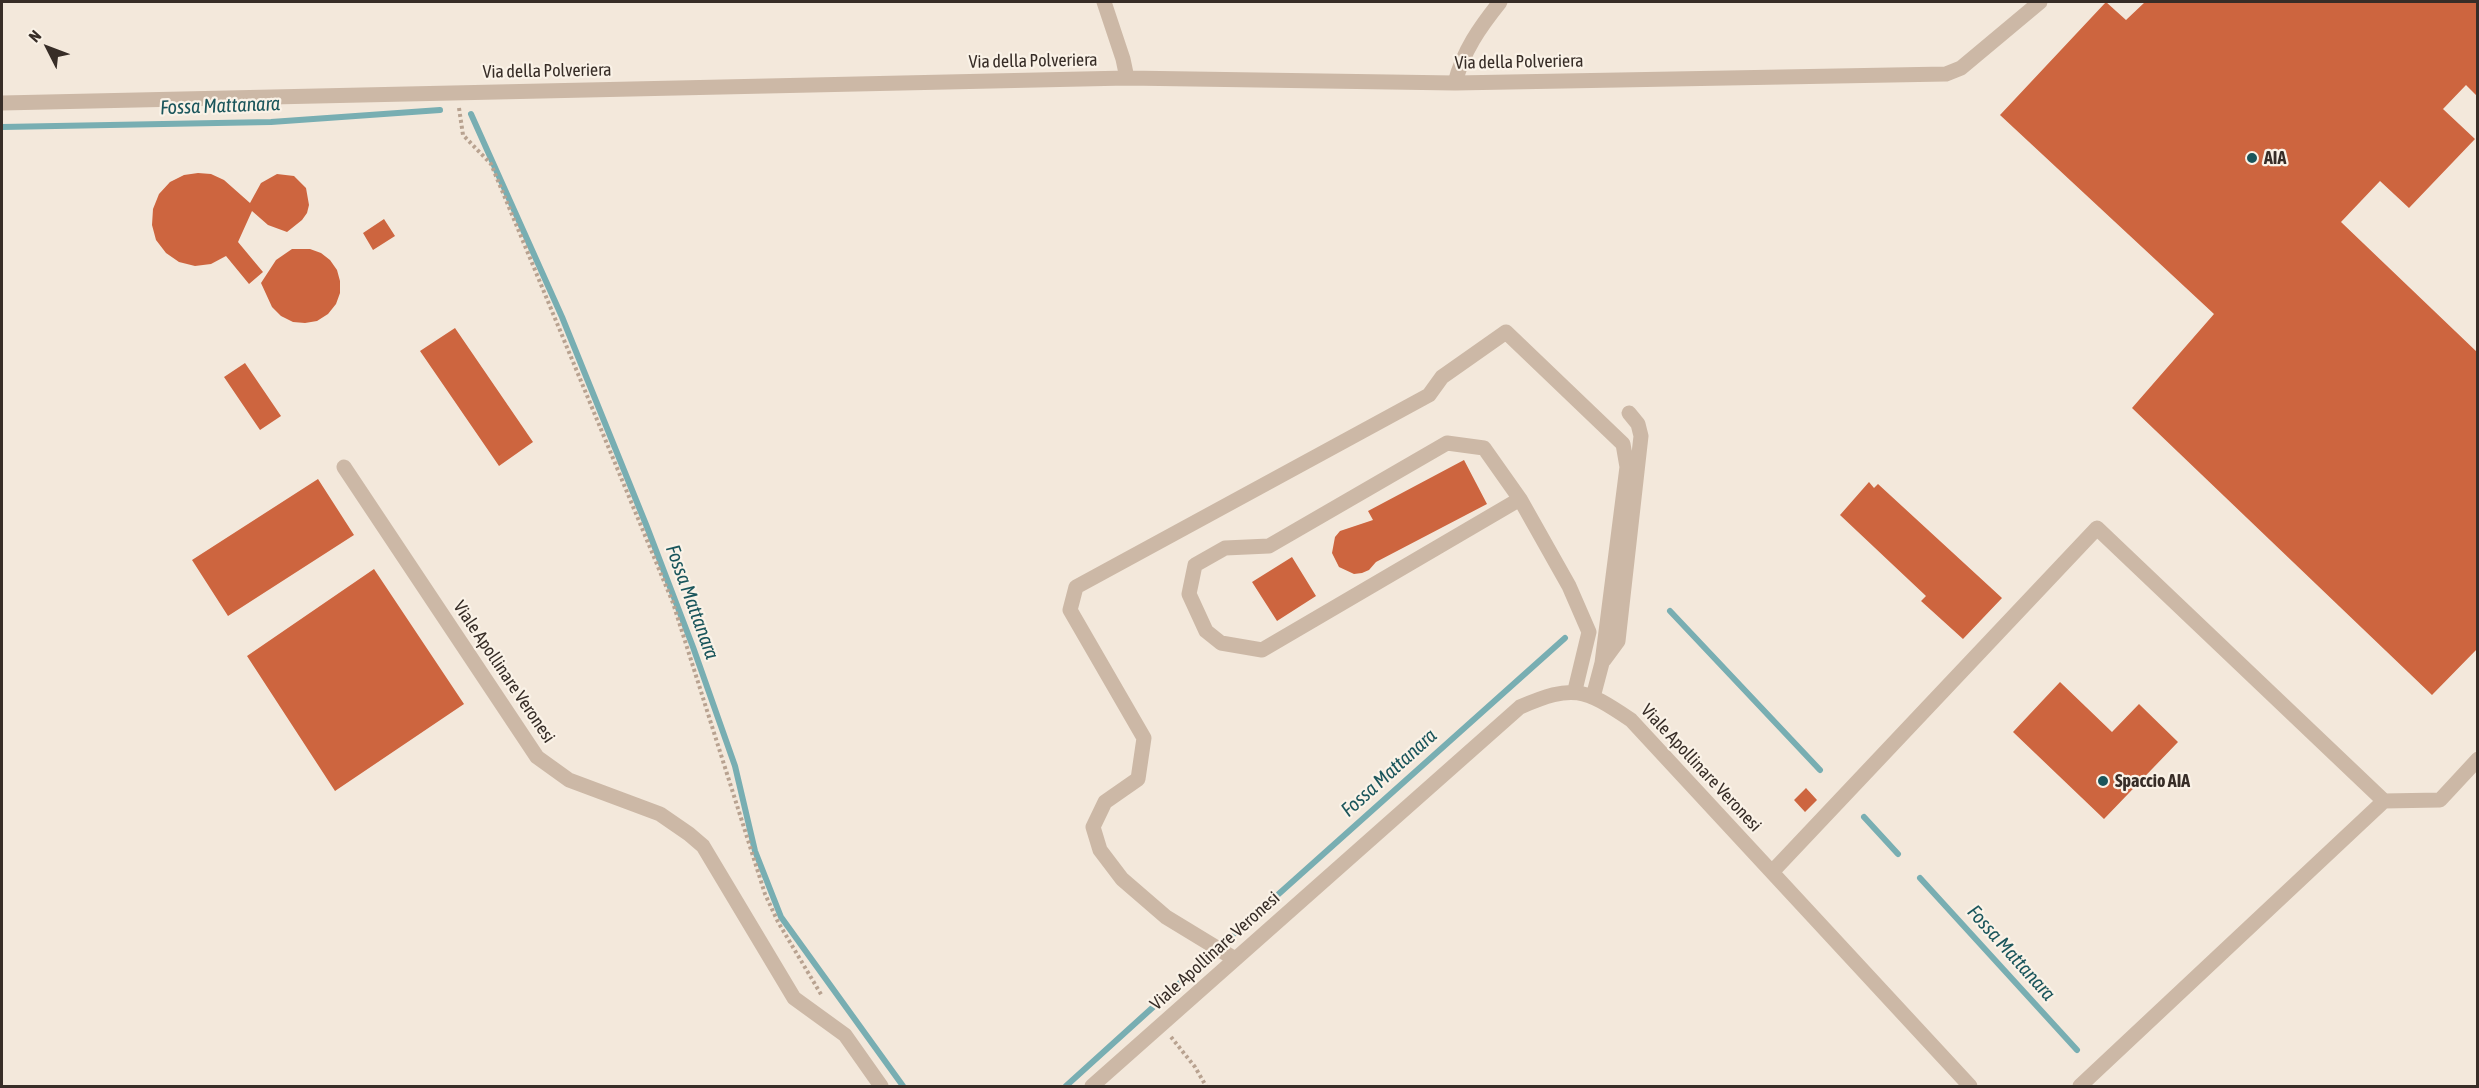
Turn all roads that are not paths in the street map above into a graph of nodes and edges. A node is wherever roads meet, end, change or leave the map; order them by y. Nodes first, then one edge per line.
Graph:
1 (1104, 2) edge
2 (1500, 2) edge
3 (2040, 2) edge
4 (1127, 78) junction
5 (1455, 83) junction
6 (2, 103) edge
7 (1629, 413) dead end
8 (344, 467) dead end
9 (1520, 499) junction
10 (1602, 663) junction
11 (1575, 690) junction
12 (1593, 697) junction
13 (2478, 759) edge
14 (2384, 801) junction
15 (1772, 872) junction
16 (1235, 959) junction
17 (881, 1086) edge
18 (1092, 1086) edge
19 (1970, 1086) edge
20 (2080, 1086) edge

1 - 4 street
2 - 5 street
3 - 5 street, Via della Polveriera
4 - 5 street, Via della Polveriera
4 - 6 street, Via della Polveriera
7 - 10 street
8 - 17 street, Viale Apollinare Veronesi
9 - 9 street
9 - 11 street
10 - 12 street
10 - 16 street
11 - 12 street, Viale Apollinare Veronesi
11 - 16 street, Viale Apollinare Veronesi
12 - 15 street, Viale Apollinare Veronesi
13 - 14 street
14 - 15 street
14 - 20 street
15 - 19 street, Viale Apollinare Veronesi
16 - 18 street, Viale Apollinare Veronesi

